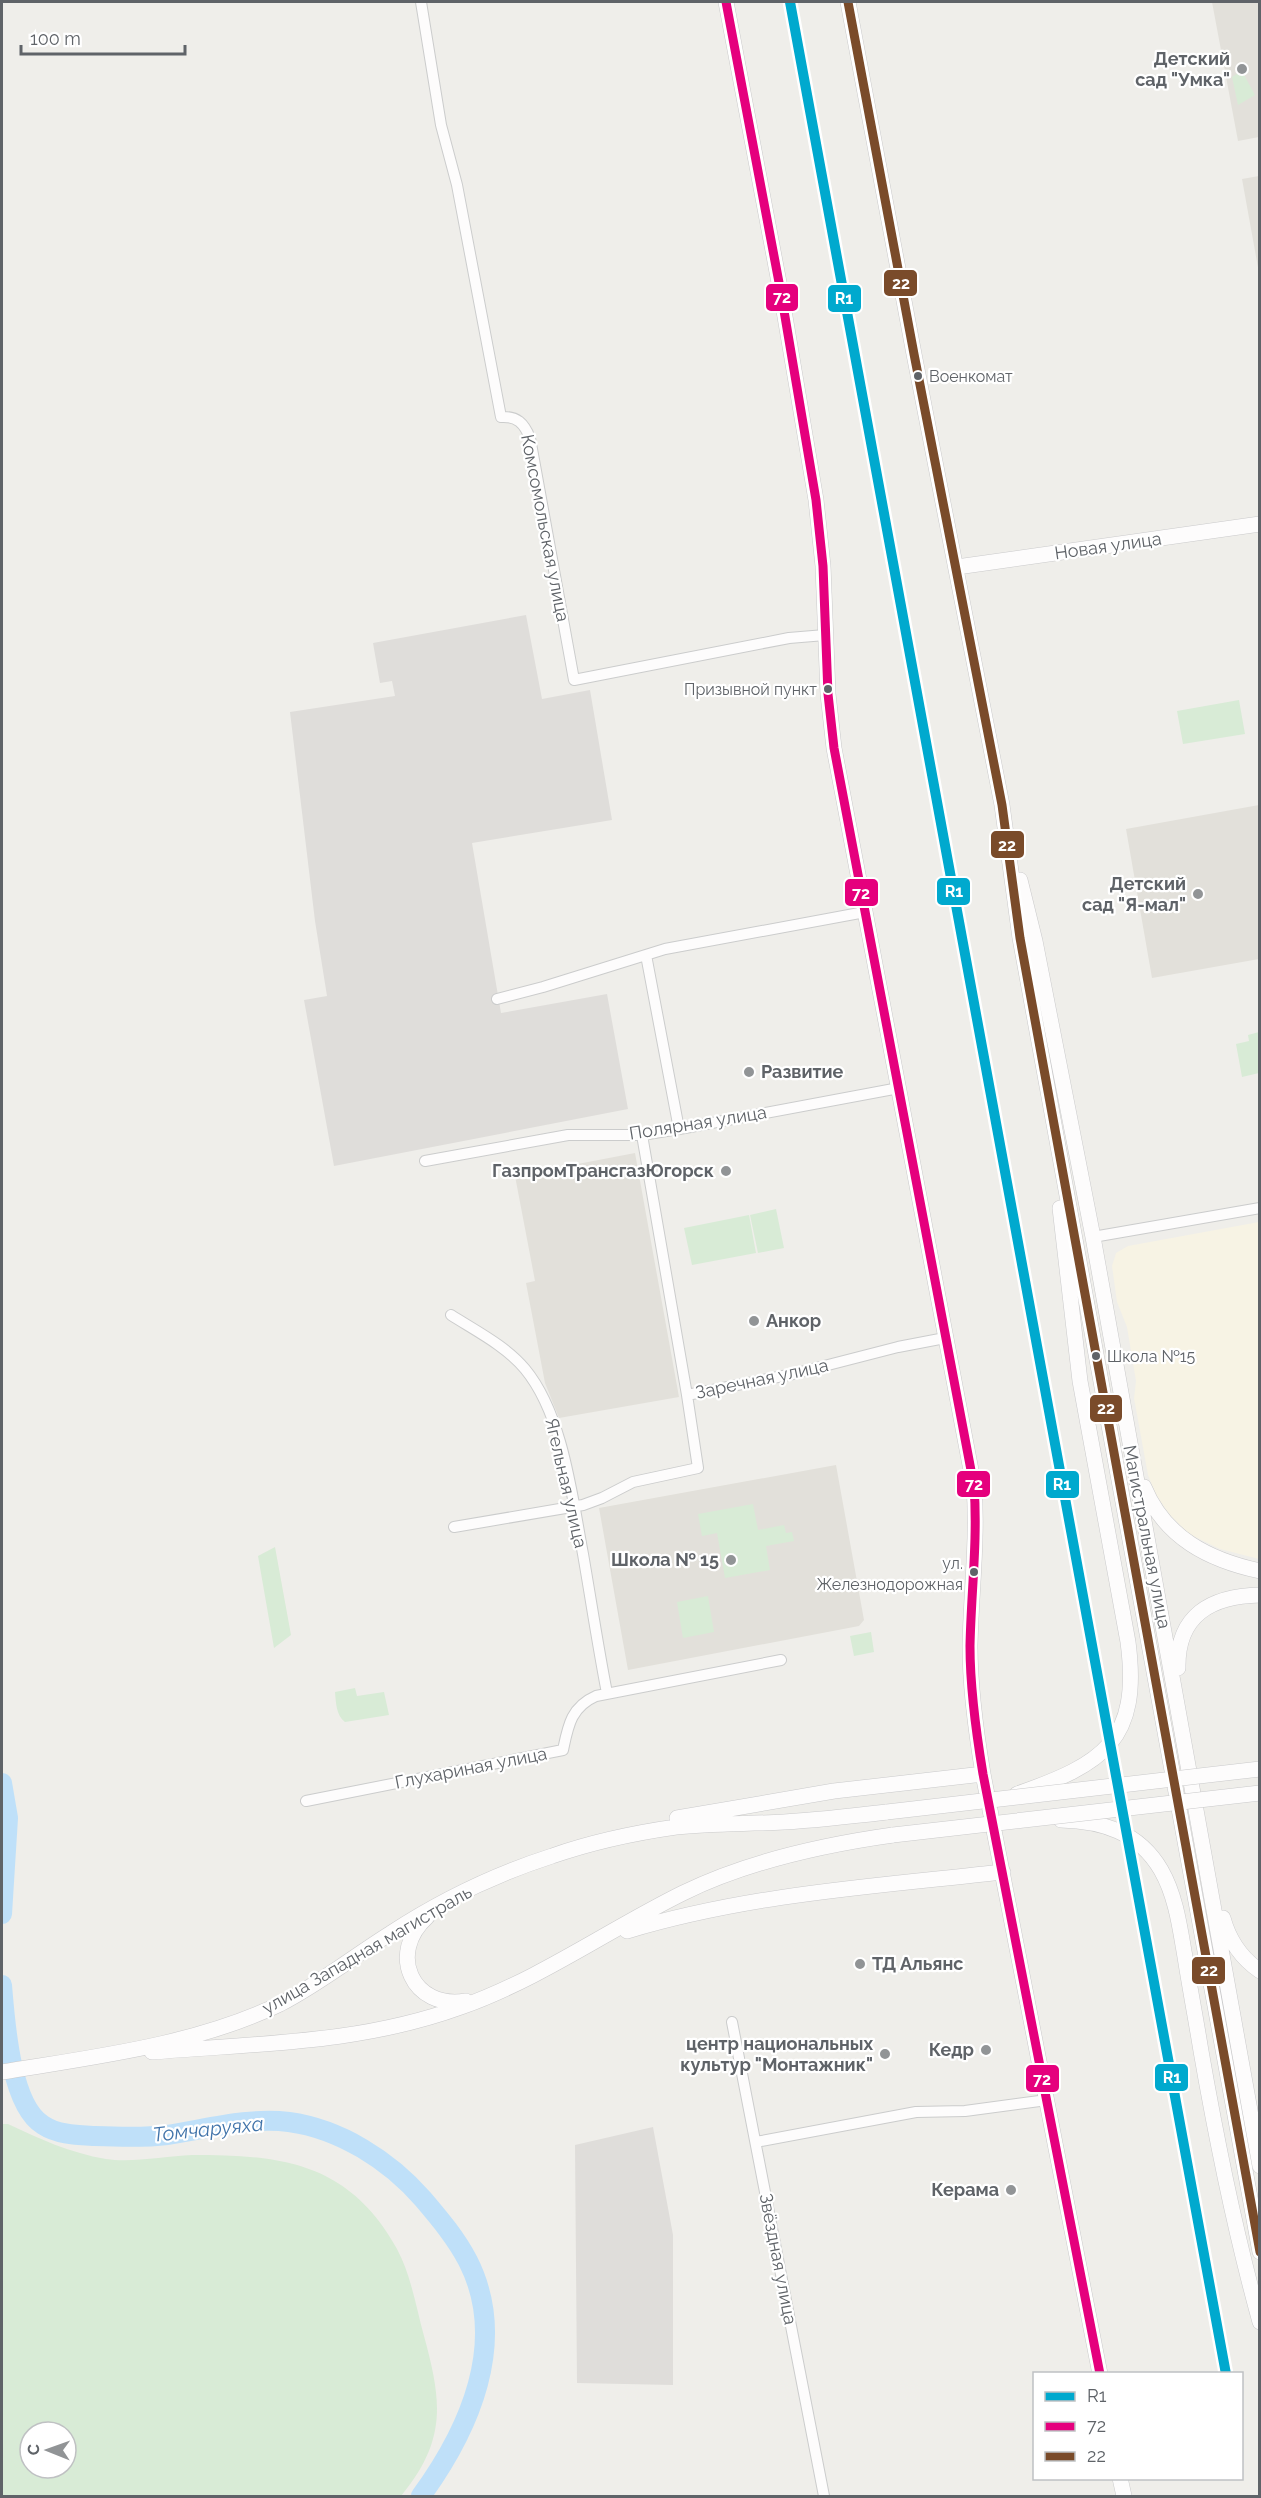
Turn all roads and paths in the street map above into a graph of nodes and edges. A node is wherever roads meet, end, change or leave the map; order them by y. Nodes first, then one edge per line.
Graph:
1 (421, 2) edge
2 (726, 2) edge
3 (848, 2) edge
4 (1260, 524) edge
5 (957, 567) junction
6 (825, 635) junction
7 (1002, 805) junction
8 (865, 912) junction
9 (646, 955) junction
10 (1031, 998) junction
11 (496, 999) dead end
12 (899, 1088) junction
13 (679, 1129) junction
14 (642, 1135) junction
15 (425, 1161) dead end
16 (1260, 1208) edge
17 (1093, 1238) junction
18 (452, 1315) dead end
19 (945, 1338) junction
20 (687, 1395) junction
21 (1129, 1439) junction
22 (574, 1507) junction
23 (454, 1527) dead end
24 (1260, 1571) edge
25 (1260, 1595) edge
26 (781, 1660) dead end
27 (607, 1693) junction
28 (1187, 1760) junction
29 (1260, 1769) edge
30 (983, 1774) junction
31 (1260, 1793) edge
32 (1009, 1797) junction
33 (306, 1801) dead end
34 (1028, 1819) junction
35 (1198, 1824) junction
36 (551, 1856) junction
37 (1003, 1872) junction
38 (448, 1900) junction
39 (596, 1940) junction
40 (1260, 1971) edge
41 (490, 1996) junction
42 (732, 2022) dead end
43 (96, 2056) junction
44 (2, 2072) edge
45 (1047, 2100) junction
46 (1260, 2135) edge
47 (756, 2142) junction
48 (1259, 2163) edge
49 (1260, 2252) edge
50 (1260, 2322) edge
51 (1100, 2372) edge
52 (1120, 2480) edge
53 (824, 2496) edge
54 (1124, 2496) edge

1 - 6 street, Комсомольская улица
2 - 6 main road
3 - 5 main road, Магистральная улица
4 - 5 main road, Новая улица
5 - 7 main road, Магистральная улица
6 - 8 main road
7 - 10 main road, Магистральная улица
7 - 17 main road, Магистральная улица
8 - 9 street
8 - 12 main road
9 - 11 street
9 - 13 street
10 - 32 main road, bridge
10 - 49 main road, Магистральная улица
12 - 13 street, Полярная улица
12 - 19 main road
13 - 14 street, Полярная улица
14 - 15 street, Полярная улица
14 - 20 street
16 - 17 street
17 - 21 main road, Магистральная улица
18 - 22 street, Ягельная улица
19 - 20 street, Заречная улица
19 - 30 main road
20 - 22 street, Заречная улица
21 - 24 main road
21 - 28 main road, Магистральная улица
22 - 23 street, Заречная улица
22 - 27 street, Ягельная улица
25 - 28 main road
26 - 27 street, Глухариная улица
27 - 33 street, Глухариная улица
28 - 35 main road, Магистральная улица
29 - 32 main road, bridge
30 - 36 main road
30 - 37 main road
31 - 34 main road, bridge
32 - 36 main road, улица Западная магистраль, bridge
34 - 39 main road, улица Западная магистраль, bridge
34 - 50 main road, bridge
35 - 40 main road
35 - 48 main road, Магистральная улица
36 - 38 main road, улица Западная магистраль
37 - 39 main road
37 - 45 main road
38 - 41 main road
38 - 43 main road, улица Западная магистраль
39 - 41 main road, улица Западная магистраль
41 - 43 main road, улица Западная магистраль
42 - 47 street, Звёздная улица
43 - 44 main road, улица Западная магистраль
45 - 47 street
45 - 51 main road
46 - 48 main road
47 - 53 street, Звёздная улица
52 - 54 main road

